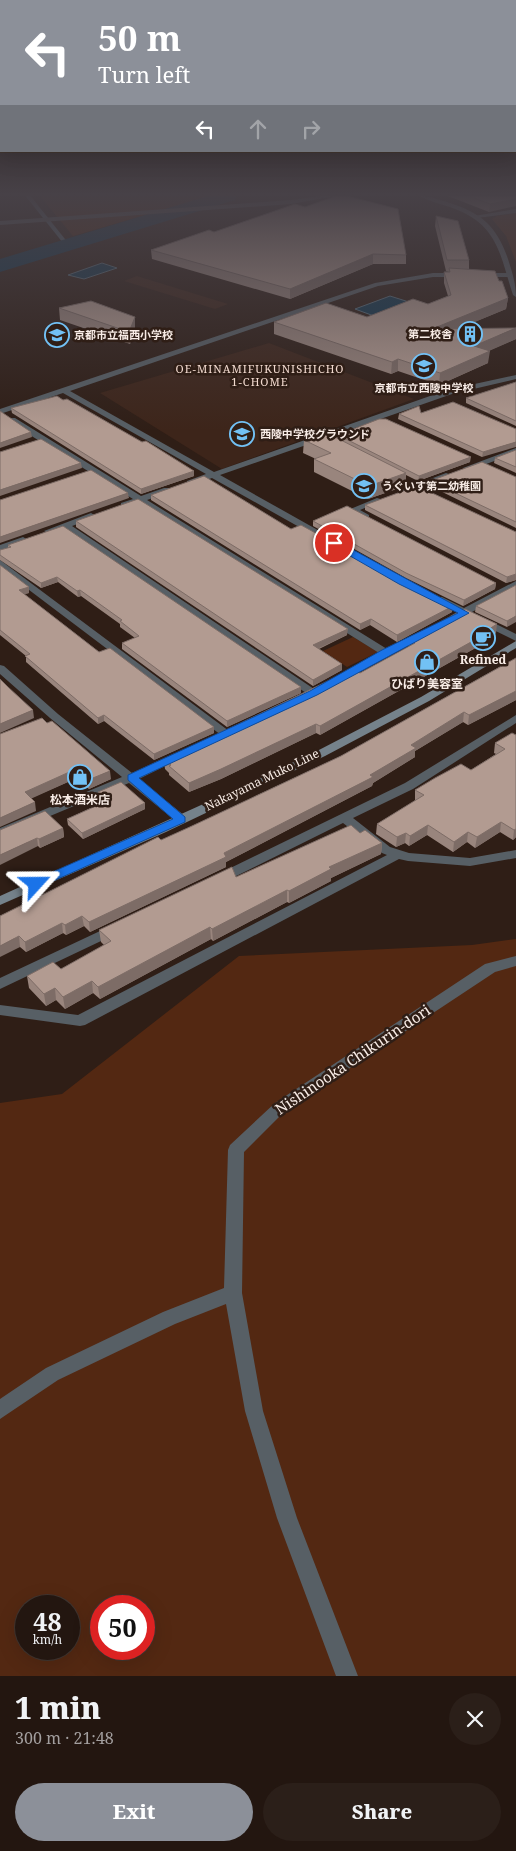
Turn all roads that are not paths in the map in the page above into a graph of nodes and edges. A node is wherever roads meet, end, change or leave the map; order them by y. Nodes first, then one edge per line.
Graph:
1 (495, 274) edge
2 (512, 274) edge
3 (516, 295) edge
4 (516, 377) edge
5 (501, 380) junction
6 (516, 386) edge
7 (64, 391) junction
8 (438, 396) junction
9 (446, 400) dead end
10 (0, 412) edge
11 (380, 416) junction
12 (397, 424) edge
13 (320, 437) junction
14 (329, 442) edge
15 (516, 450) edge
16 (213, 475) junction
17 (139, 499) junction
18 (112, 509) edge
19 (102, 512) edge
20 (378, 524) edge
21 (65, 525) junction
22 (37, 535) edge
23 (28, 538) edge
24 (0, 548) edge
25 (0, 563) edge
26 (516, 584) edge
27 (411, 586) edge
28 (429, 595) edge
29 (465, 613) junction
30 (447, 622) edge
31 (430, 630) edge
32 (516, 638) edge
33 (516, 644) edge
34 (386, 652) junction
35 (0, 668) edge
36 (54, 716) junction
37 (516, 718) edge
38 (39, 722) edge
39 (225, 733) edge
40 (191, 749) edge
41 (131, 778) junction
42 (344, 818) junction
43 (181, 819) junction
44 (0, 833) edge
45 (398, 854) junction
46 (516, 854) edge
47 (203, 886) edge
48 (0, 900) edge
49 (124, 925) edge
50 (516, 961) edge
51 (0, 984) edge
52 (0, 1010) edge
53 (233, 1293) junction
54 (0, 1410) edge
55 (348, 1676) edge

1 - 7 street
2 - 3 street
4 - 5 street
5 - 6 street
5 - 8 street
7 - 10 street
7 - 16 street
8 - 9 street
8 - 11 street
10 - 17 street
11 - 12 street
11 - 13 street
13 - 14 street
13 - 16 street
15 - 20 street
16 - 17 street
16 - 27 street
17 - 18 street
17 - 34 street
19 - 21 street
21 - 22 street
21 - 34 street
23 - 24 street
25 - 39 street
26 - 29 street
28 - 29 street
29 - 30 street
29 - 32 street
31 - 34 street
33 - 43 main road, Nakayama Muko Line
35 - 36 street
36 - 38 street
36 - 41 street
37 - 42 street
40 - 41 street
41 - 43 street
41 - 44 street
42 - 45 street
42 - 47 street
43 - 48 main road, Nakayama Muko Line
45 - 46 street
45 - 52 street
49 - 51 street
50 - 53 street, Nishinooka Chikurin-dori
53 - 54 street
53 - 55 street, Nishinooka Chikurin-dori

